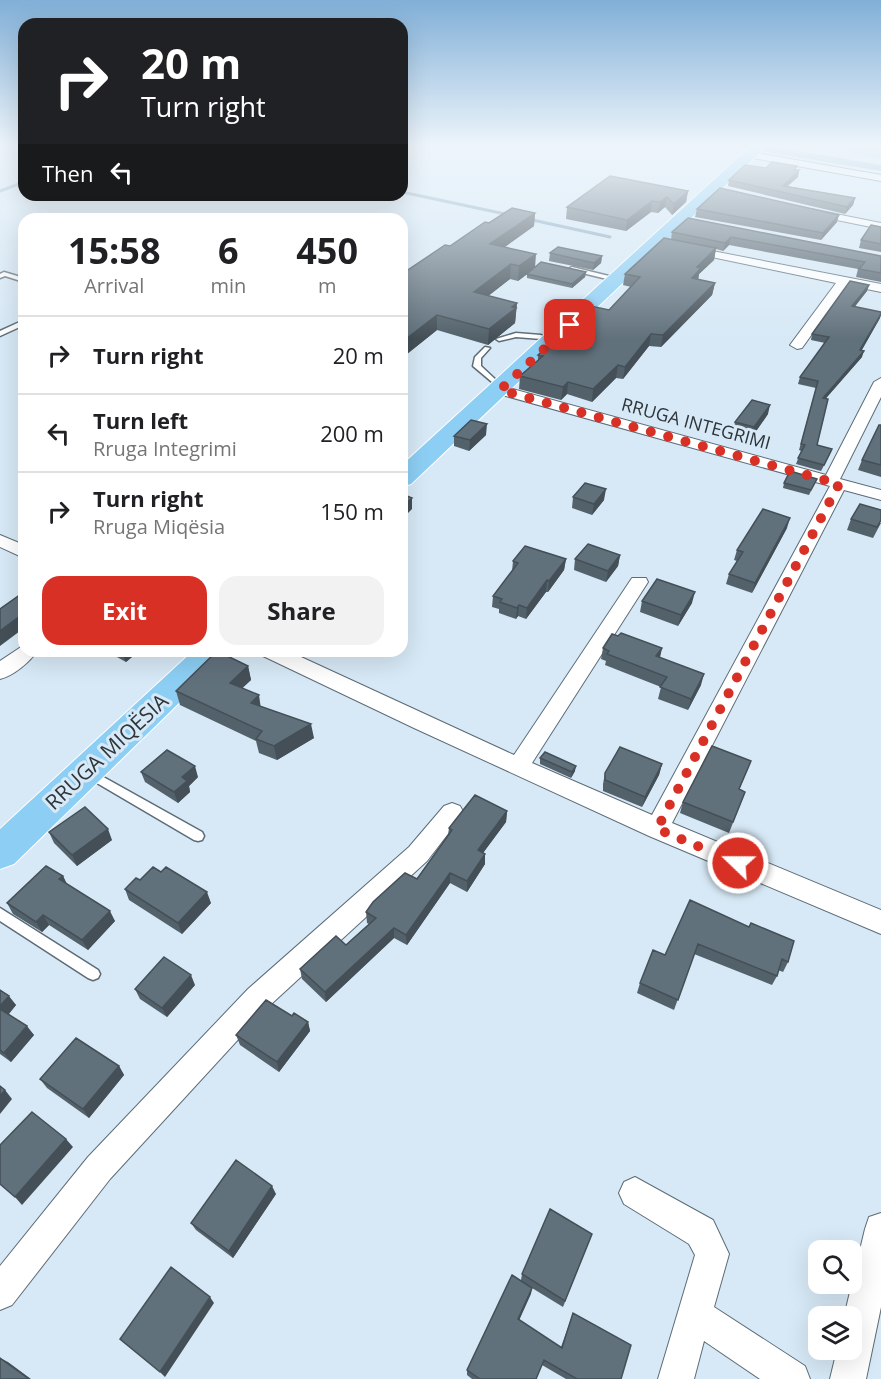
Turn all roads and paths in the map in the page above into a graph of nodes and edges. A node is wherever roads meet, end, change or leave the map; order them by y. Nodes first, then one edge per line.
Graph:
1 (682, 210) edge
2 (699, 210) edge
3 (801, 211) edge
4 (881, 226) edge
5 (657, 243) junction
6 (560, 267) edge
7 (1, 274) edge
8 (607, 277) junction
9 (18, 278) edge
10 (843, 281) junction
11 (881, 288) edge
12 (18, 325) edge
13 (0, 334) edge
14 (541, 337) junction
15 (499, 339) edge
16 (797, 345) dead end
17 (487, 348) dead end
18 (881, 382) edge
19 (496, 385) junction
20 (408, 456) edge
21 (408, 473) edge
22 (835, 482) junction
23 (881, 495) edge
24 (0, 540) edge
25 (18, 549) edge
26 (639, 582) dead end
27 (19, 657) edge
28 (184, 657) edge
29 (207, 657) edge
30 (282, 657) edge
31 (0, 672) edge
32 (518, 767) junction
33 (86, 771) junction
34 (452, 813) dead end
35 (0, 827) edge
36 (657, 829) junction
37 (198, 836) dead end
38 (0, 853) edge
39 (0, 915) edge
40 (881, 922) edge
41 (93, 975) dead end
42 (636, 1193) dead end
43 (881, 1229) edge
44 (0, 1293) edge
45 (695, 1315) junction
46 (676, 1379) edge
47 (792, 1379) edge
48 (848, 1379) edge

1 - 8 main road
2 - 5 main road
3 - 4 street
5 - 10 street
5 - 19 main road
6 - 8 lane
7 - 9 lane
8 - 14 main road
10 - 11 street
10 - 16 street
12 - 13 lane
14 - 15 lane
14 - 19 main road
17 - 19 lane
18 - 22 street
19 - 20 main road
19 - 21 main road
19 - 22 street, RRUGA INTEGRIMI
22 - 23 street, RRUGA INTEGRIMI
22 - 36 street
24 - 25 street
26 - 32 street
27 - 31 street
28 - 35 main road, RRUGA MIQËSIA
29 - 33 main road, RRUGA MIQËSIA
30 - 32 street
32 - 36 street
33 - 37 lane
33 - 38 main road, RRUGA MIQËSIA
34 - 44 street
36 - 40 street
39 - 41 lane
42 - 45 street
43 - 48 street
45 - 46 street
45 - 47 street

